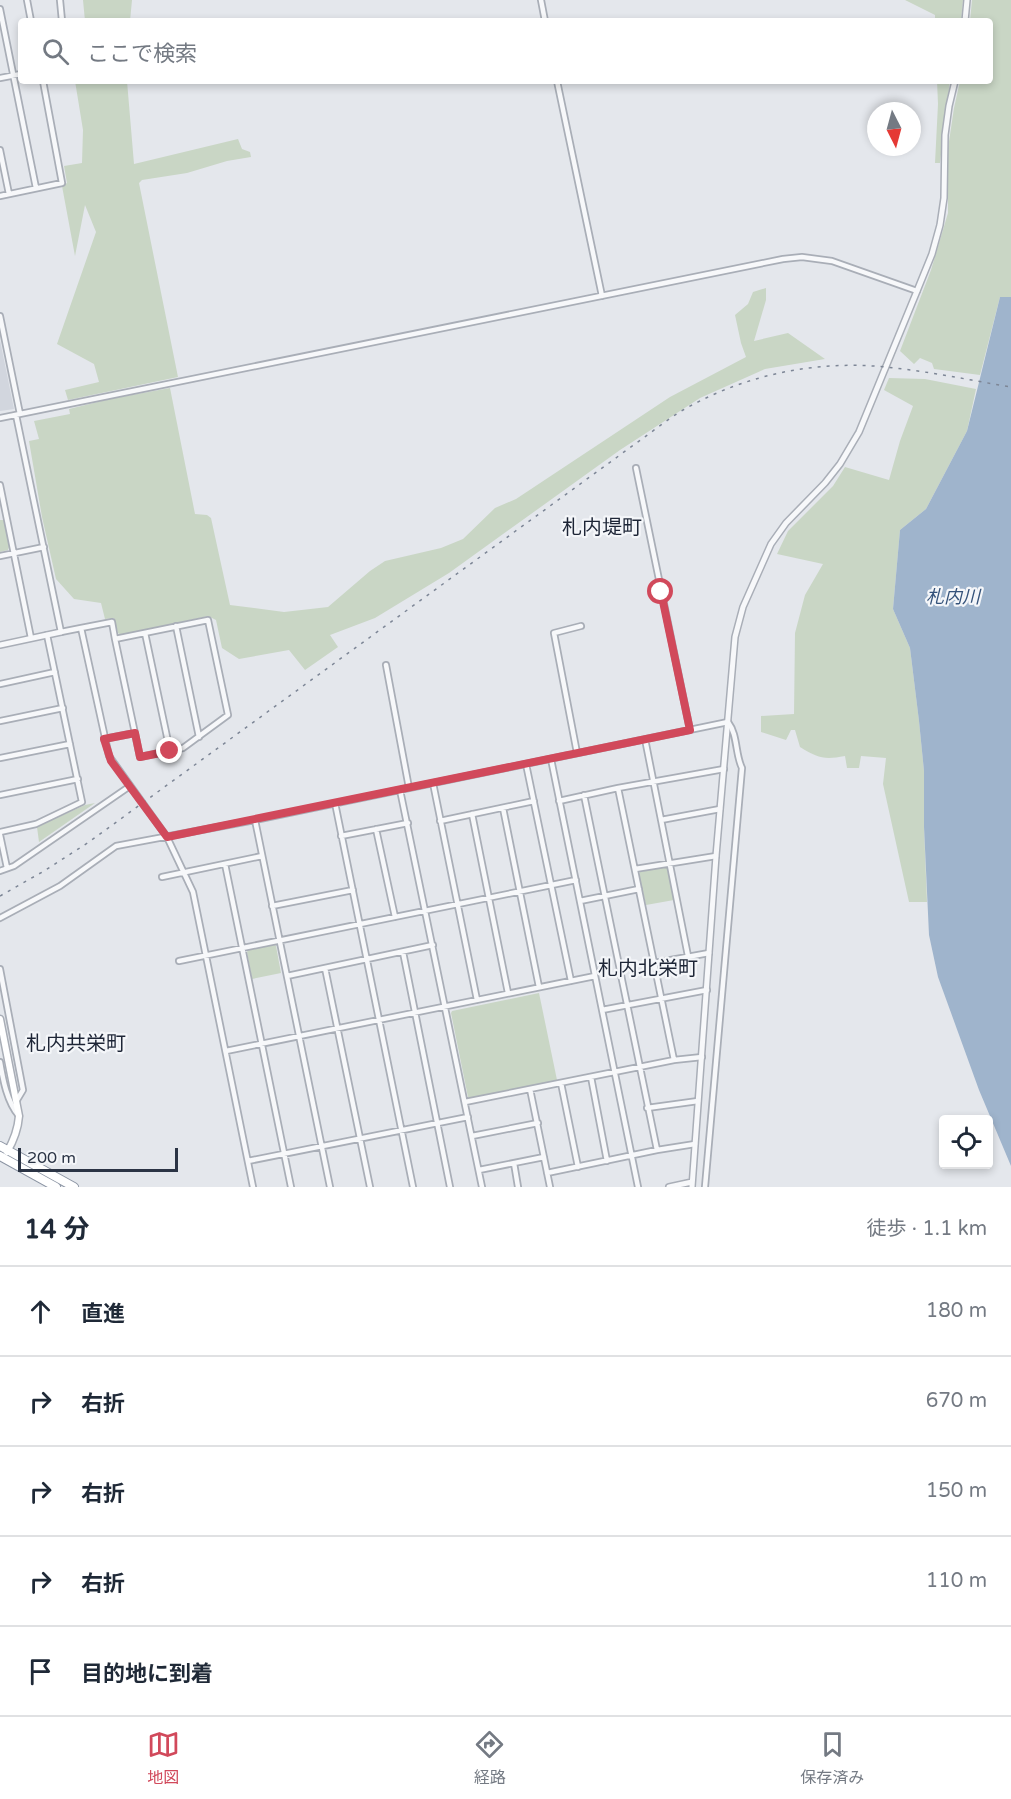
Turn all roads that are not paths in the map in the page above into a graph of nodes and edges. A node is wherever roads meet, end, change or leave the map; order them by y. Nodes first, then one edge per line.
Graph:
1 (27, 0) edge
2 (60, 0) edge
3 (541, 0) edge
4 (967, 0) edge
5 (0, 9) edge
6 (30, 18) edge
7 (62, 18) edge
8 (544, 18) edge
9 (965, 18) edge
10 (18, 74) edge
11 (13, 75) junction
12 (0, 78) edge
13 (44, 84) edge
14 (558, 84) edge
15 (954, 84) edge
16 (0, 150) edge
17 (36, 188) junction
18 (9, 194) junction
19 (0, 195) edge
20 (917, 291) junction
21 (602, 296) junction
22 (0, 316) edge
23 (18, 415) junction
24 (0, 418) edge
25 (636, 468) dead end
26 (0, 485) edge
27 (44, 547) junction
28 (14, 553) junction
29 (0, 556) edge
30 (176, 626) junction
31 (580, 626) dead end
32 (81, 628) junction
33 (61, 632) junction
34 (145, 633) junction
35 (47, 635) junction
36 (31, 638) junction
37 (115, 639) junction
38 (0, 645) edge
39 (386, 665) dead end
40 (55, 672) junction
41 (0, 684) edge
42 (63, 708) junction
43 (0, 721) edge
44 (728, 722) junction
45 (690, 730) junction
46 (135, 733) junction
47 (199, 737) junction
48 (104, 739) junction
49 (645, 740) junction
50 (70, 744) junction
51 (170, 751) junction
52 (578, 753) junction
53 (0, 758) edge
54 (551, 759) junction
55 (526, 764) junction
56 (724, 769) junction
57 (78, 779) junction
58 (653, 781) junction
59 (433, 783) junction
60 (130, 786) junction
61 (409, 788) junction
62 (618, 788) junction
63 (400, 790) junction
64 (0, 795) edge
65 (584, 795) junction
66 (534, 801) junction
67 (559, 801) junction
68 (335, 803) junction
69 (503, 808) junction
70 (720, 809) junction
71 (472, 814) junction
72 (255, 820) junction
73 (661, 820) junction
74 (440, 821) junction
75 (408, 823) junction
76 (376, 828) junction
77 (0, 833) edge
78 (341, 836) junction
79 (167, 837) junction
80 (262, 856) junction
81 (716, 856) junction
82 (669, 862) junction
83 (225, 864) junction
84 (8, 868) junction
85 (635, 869) junction
86 (0, 871) edge
87 (184, 872) junction
88 (162, 877) dead end
89 (576, 880) junction
90 (551, 885) junction
91 (639, 889) junction
92 (353, 890) junction
93 (520, 891) junction
94 (604, 896) junction
95 (489, 898) junction
96 (580, 901) junction
97 (457, 904) junction
98 (272, 906) junction
99 (426, 910) junction
100 (395, 917) junction
101 (0, 918) edge
102 (360, 924) junction
103 (279, 940) junction
104 (433, 945) junction
105 (243, 948) junction
106 (402, 951) junction
107 (709, 953) junction
108 (207, 956) junction
109 (688, 956) junction
110 (367, 959) junction
111 (179, 961) dead end
112 (654, 963) junction
113 (325, 968) junction
114 (0, 969) edge
115 (287, 976) junction
116 (595, 976) junction
117 (571, 981) junction
118 (539, 987) junction
119 (707, 990) junction
120 (508, 993) junction
121 (662, 998) junction
122 (477, 1000) junction
123 (627, 1005) junction
124 (445, 1006) junction
125 (602, 1010) junction
126 (415, 1012) junction
127 (0, 1019) edge
128 (380, 1019) junction
129 (338, 1028) junction
130 (298, 1036) junction
131 (262, 1044) junction
132 (226, 1051) junction
133 (702, 1057) junction
134 (674, 1060) junction
135 (0, 1062) edge
136 (639, 1067) junction
137 (1, 1071) edge
138 (615, 1072) junction
139 (591, 1077) junction
140 (561, 1083) junction
141 (530, 1089) junction
142 (17, 1100) junction
143 (698, 1101) junction
144 (465, 1102) junction
145 (647, 1108) junction
146 (19, 1116) junction
147 (468, 1117) junction
148 (438, 1123) junction
149 (538, 1123) junction
150 (402, 1131) junction
151 (472, 1136) junction
152 (360, 1139) junction
153 (695, 1144) junction
154 (321, 1146) junction
155 (657, 1150) junction
156 (2, 1154) edge
157 (284, 1154) junction
158 (632, 1155) junction
159 (544, 1157) junction
160 (248, 1161) junction
161 (607, 1161) junction
162 (514, 1163) junction
163 (578, 1167) junction
164 (479, 1170) junction
165 (547, 1173) junction
166 (692, 1185) edge
167 (56, 1187) edge
168 (74, 1187) edge
169 (253, 1187) edge
170 (291, 1187) edge
171 (330, 1187) edge
172 (370, 1187) edge
173 (413, 1187) edge
174 (450, 1187) edge
175 (482, 1187) edge
176 (518, 1187) edge
177 (550, 1187) edge
178 (638, 1187) edge
179 (669, 1187) edge
180 (705, 1187) edge

1 - 6 street
2 - 7 street
3 - 8 street
4 - 9 street
5 - 11 street
10 - 11 street
11 - 12 street
11 - 17 street
13 - 17 street
14 - 21 street
15 - 20 street
16 - 18 street
17 - 18 street
18 - 19 street
20 - 21 street
20 - 44 street
21 - 23 street
22 - 23 street
23 - 24 street
23 - 27 street
25 - 45 street
26 - 28 street
27 - 28 street
27 - 33 street
28 - 29 street
28 - 36 street
30 - 34 street
30 - 47 street
30 - 47 street
31 - 52 street
32 - 33 street
32 - 37 street
32 - 48 street
33 - 35 street
34 - 37 street
34 - 51 street
35 - 36 street
35 - 40 street
36 - 38 street
37 - 46 street
39 - 61 street
40 - 41 street
40 - 42 street
42 - 43 street
42 - 50 street
44 - 45 street
44 - 56 street
44 - 180 street
45 - 49 street
46 - 48 street
46 - 51 street
47 - 51 street
48 - 60 street
49 - 52 street
49 - 58 street
50 - 53 street
50 - 57 street
52 - 54 street
54 - 55 street
54 - 67 street
55 - 59 street
55 - 66 street
56 - 58 street
56 - 70 street
57 - 64 street
57 - 77 street
58 - 62 street
58 - 73 street
59 - 61 street
59 - 74 street
60 - 79 street
60 - 84 street
61 - 63 street
62 - 65 street
62 - 85 street
63 - 68 street
63 - 75 street
65 - 67 street
65 - 94 street
66 - 69 street
66 - 90 street
67 - 89 street
68 - 72 street
68 - 78 street
69 - 71 street
69 - 93 street
70 - 73 street
70 - 81 street
71 - 74 street
71 - 95 street
72 - 79 street
72 - 80 street
73 - 82 street
74 - 97 street
75 - 76 street
75 - 99 street
76 - 78 street
76 - 100 street
77 - 84 street
78 - 92 street
79 - 87 street
79 - 101 street
80 - 83 street
80 - 98 street
81 - 82 street
81 - 107 street
82 - 85 street
82 - 109 street
83 - 87 street
83 - 105 street
84 - 86 street
85 - 91 street
87 - 88 street
87 - 108 street
89 - 90 street
89 - 96 street
90 - 93 street
90 - 117 street
91 - 94 street
91 - 112 street
92 - 98 street
92 - 102 street
93 - 95 street
93 - 118 street
94 - 96 street
94 - 123 street
95 - 97 street
95 - 120 street
96 - 116 street
97 - 99 street
97 - 122 street
98 - 103 street
99 - 100 street
99 - 104 street
100 - 102 street
102 - 103 street
102 - 110 street
103 - 105 street
103 - 115 street
104 - 106 street
104 - 124 street
105 - 108 street
105 - 131 street
106 - 110 street
106 - 126 street
107 - 109 street
107 - 119 street
108 - 111 street
108 - 132 street
109 - 112 street
110 - 113 street
110 - 128 street
112 - 121 street
113 - 115 street
113 - 129 street
114 - 142 street
115 - 130 street
116 - 117 street
116 - 125 street
117 - 118 street
118 - 120 street
119 - 121 street
119 - 133 street
120 - 122 street
121 - 123 street
121 - 134 street
122 - 124 street
123 - 125 street
123 - 136 street
124 - 126 street
124 - 144 street
125 - 138 street
126 - 128 street
126 - 148 street
127 - 142 main road
128 - 129 street
128 - 150 street
129 - 130 street
129 - 152 street
130 - 131 street
130 - 154 street
131 - 132 street
131 - 157 street
132 - 160 street
133 - 134 street
133 - 143 street
134 - 136 street
135 - 137 street
136 - 138 street
136 - 145 street
137 - 146 street
138 - 139 street
138 - 158 street
139 - 140 street
139 - 161 street
140 - 141 street
140 - 163 street
141 - 144 street
141 - 149 street
142 - 146 main road
143 - 145 street
143 - 153 street
144 - 147 street
145 - 155 street
146 - 156 main road
147 - 148 street
147 - 151 street
148 - 150 street
148 - 174 street
149 - 151 street
149 - 159 street
150 - 152 street
150 - 173 street
151 - 164 street
152 - 154 street
152 - 172 street
153 - 155 street
153 - 166 street
154 - 157 street
154 - 171 street
155 - 158 street
156 - 167 highway
156 - 168 highway
157 - 160 street
157 - 170 street
158 - 161 street
158 - 178 street
159 - 162 street
159 - 165 street
160 - 169 street
161 - 163 street
162 - 164 street
162 - 176 street
163 - 165 street
164 - 175 street
165 - 177 street
166 - 179 street

